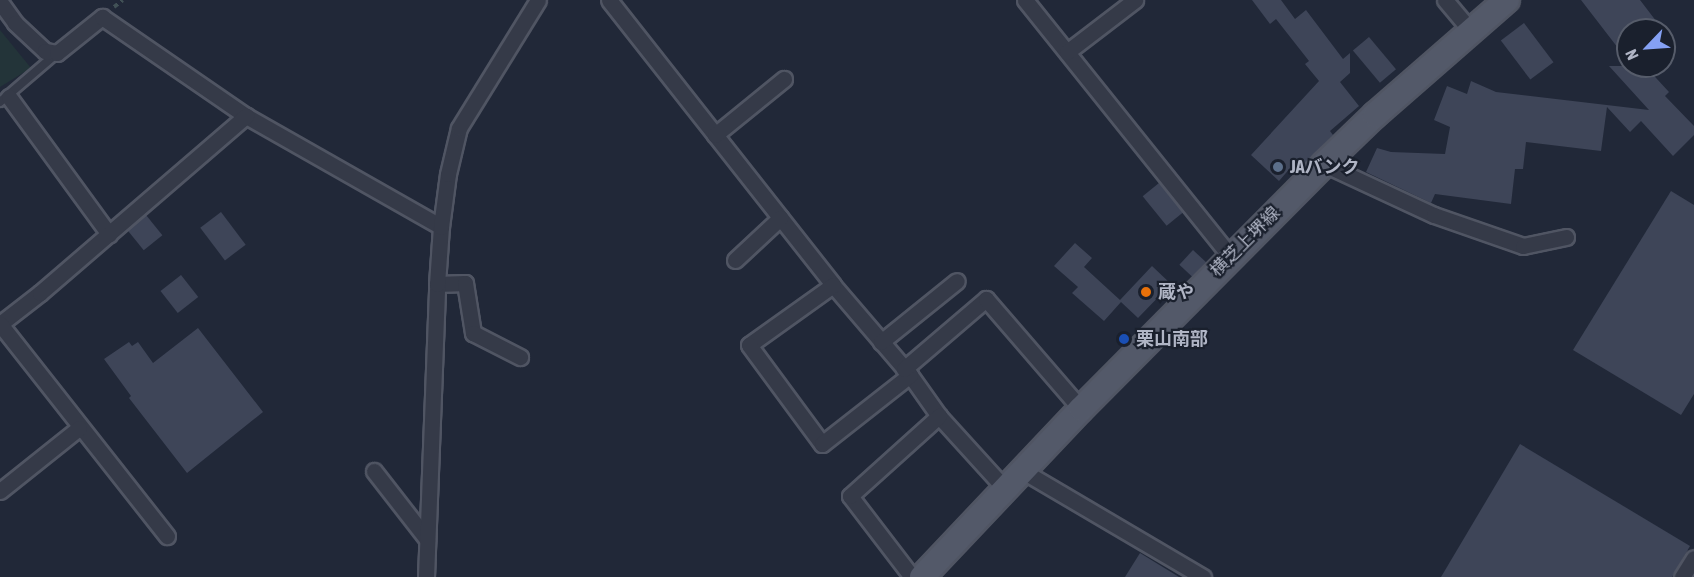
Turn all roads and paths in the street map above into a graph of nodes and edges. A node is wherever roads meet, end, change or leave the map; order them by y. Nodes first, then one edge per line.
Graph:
1 (537, 0) edge
2 (609, 0) edge
3 (1025, 0) edge
4 (1136, 0) edge
5 (1445, 0) edge
6 (1507, 0) edge
7 (0, 2) edge
8 (1470, 30) junction
9 (1067, 52) junction
10 (57, 53) junction
11 (784, 79) dead end
12 (4, 100) edge
13 (246, 116) junction
14 (715, 135) junction
15 (1324, 164) junction
16 (780, 218) junction
17 (441, 227) junction
18 (109, 234) junction
19 (1566, 237) dead end
20 (1230, 256) junction
21 (735, 260) dead end
22 (957, 281) dead end
23 (437, 284) junction
24 (833, 285) junction
25 (0, 324) edge
26 (881, 342) junction
27 (520, 357) dead end
28 (907, 372) junction
29 (1081, 409) junction
30 (939, 416) junction
31 (79, 428) junction
32 (374, 471) dead end
33 (1023, 471) junction
34 (1006, 490) junction
35 (0, 491) edge
36 (166, 536) dead end
37 (427, 539) junction
38 (1694, 558) edge
39 (426, 577) edge
40 (912, 577) edge
41 (922, 577) edge
42 (1203, 577) edge
43 (1682, 577) edge

1 - 17 street
2 - 14 street
3 - 9 street
4 - 9 street
5 - 8 street
6 - 8 main road, 横芝上堺線
7 - 10 street
8 - 15 main road, 横芝上堺線
9 - 20 street
10 - 12 lane
10 - 13 street
11 - 14 street
12 - 18 street
13 - 17 street
13 - 18 street
14 - 16 street
15 - 19 street
15 - 20 main road, 横芝上堺線
16 - 21 street
16 - 24 street
17 - 23 street
18 - 25 street
20 - 29 main road, 横芝上堺線
22 - 26 street
23 - 27 street
23 - 37 street
24 - 26 street
24 - 28 street
25 - 31 street
26 - 28 street
28 - 29 street
28 - 30 street
29 - 33 main road, 横芝上堺線
30 - 34 street
30 - 40 street
31 - 35 street
31 - 36 street
32 - 37 street
33 - 34 main road, 横芝上堺線
33 - 42 street
34 - 41 main road, 横芝上堺線
37 - 39 street
38 - 43 street

